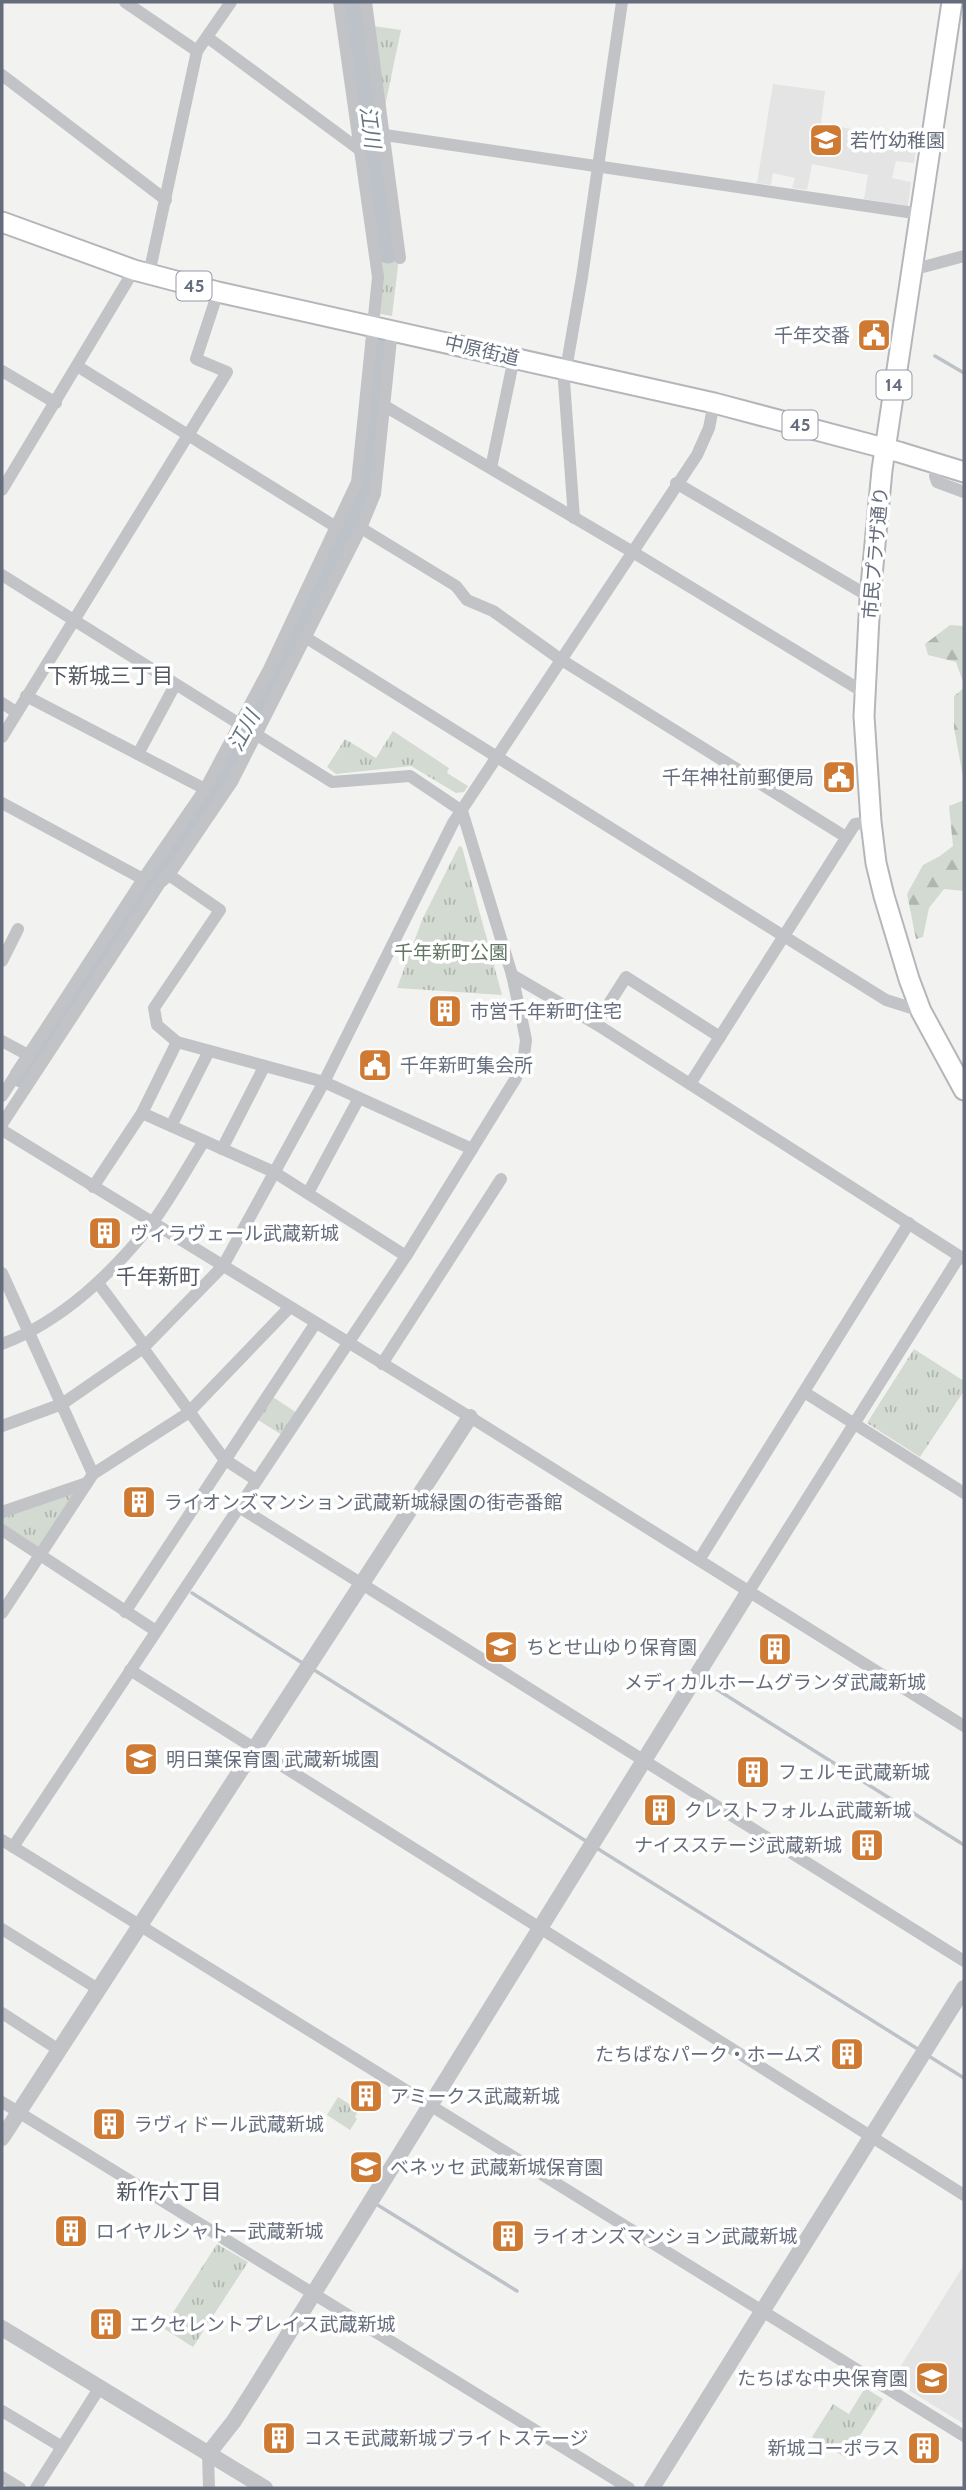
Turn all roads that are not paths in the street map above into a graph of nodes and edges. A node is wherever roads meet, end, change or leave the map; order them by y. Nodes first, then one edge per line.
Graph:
1 (125, 2) edge
2 (231, 2) edge
3 (339, 2) edge
4 (366, 2) edge
5 (622, 2) edge
6 (952, 2) edge
7 (207, 37) junction
8 (197, 51) junction
9 (2, 75) edge
10 (385, 135) junction
11 (360, 150) junction
12 (598, 166) junction
13 (166, 200) junction
14 (921, 214) junction
15 (2, 222) edge
16 (964, 256) edge
17 (400, 258) dead end
18 (912, 270) junction
19 (142, 272) junction
20 (218, 292) junction
21 (383, 328) junction
22 (514, 358) junction
23 (77, 366) junction
24 (565, 370) junction
25 (2, 371) edge
26 (55, 403) junction
27 (715, 403) junction
28 (383, 405) junction
29 (188, 435) junction
30 (885, 448) junction
31 (938, 465) junction
32 (491, 468) junction
33 (964, 472) edge
34 (676, 483) junction
35 (2, 489) edge
36 (964, 492) edge
37 (574, 518) junction
38 (336, 527) junction
39 (361, 528) junction
40 (631, 551) junction
41 (2, 575) edge
42 (870, 597) junction
43 (74, 619) junction
44 (305, 637) junction
45 (560, 659) junction
46 (175, 685) junction
47 (865, 693) junction
48 (26, 696) junction
49 (2, 703) edge
50 (16, 712) junction
51 (240, 724) junction
52 (256, 734) junction
53 (2, 737) edge
54 (138, 754) junction
55 (496, 757) junction
56 (205, 789) junction
57 (2, 803) edge
58 (462, 811) junction
59 (870, 822) junction
60 (846, 837) junction
61 (145, 877) junction
62 (164, 879) junction
63 (18, 929) dead end
64 (786, 936) junction
65 (2, 961) edge
66 (512, 975) junction
67 (921, 1011) junction
68 (596, 1024) junction
69 (720, 1038) junction
70 (2, 1041) edge
71 (177, 1042) junction
72 (209, 1051) junction
73 (28, 1055) junction
74 (264, 1067) junction
75 (324, 1082) junction
76 (690, 1084) junction
77 (964, 1090) edge
78 (2, 1097) edge
79 (359, 1098) junction
80 (142, 1113) junction
81 (2, 1124) edge
82 (171, 1126) junction
83 (2, 1130) edge
84 (204, 1141) junction
85 (222, 1149) junction
86 (472, 1149) junction
87 (274, 1172) junction
88 (501, 1179) dead end
89 (93, 1187) junction
90 (307, 1193) junction
91 (152, 1223) junction
92 (909, 1223) junction
93 (406, 1256) junction
94 (962, 1258) edge
95 (223, 1266) junction
96 (2, 1272) edge
97 (98, 1283) junction
98 (289, 1308) junction
99 (315, 1324) junction
100 (29, 1334) junction
101 (348, 1343) junction
102 (2, 1344) edge
103 (144, 1347) junction
104 (382, 1364) junction
105 (804, 1392) junction
106 (62, 1404) junction
107 (188, 1413) junction
108 (470, 1417) junction
109 (854, 1424) junction
110 (2, 1426) edge
111 (224, 1460) junction
112 (90, 1478) junction
113 (256, 1480) junction
114 (964, 1493) edge
115 (239, 1507) junction
116 (2, 1512) edge
117 (2, 1530) edge
118 (40, 1556) junction
119 (699, 1560) junction
120 (362, 1583) junction
121 (749, 1591) junction
122 (125, 1612) junction
123 (2, 1613) edge
124 (156, 1631) junction
125 (130, 1670) junction
126 (964, 1726) edge
127 (254, 1748) junction
128 (645, 1761) junction
129 (7, 1844) edge
130 (140, 1926) junction
131 (2, 1929) edge
132 (540, 1929) junction
133 (964, 1961) edge
134 (964, 1988) edge
135 (98, 1989) junction
136 (2, 2013) edge
137 (59, 2050) junction
138 (2, 2102) edge
139 (429, 2106) junction
140 (18, 2112) junction
141 (872, 2136) junction
142 (2, 2138) edge
143 (964, 2195) edge
144 (313, 2294) junction
145 (761, 2311) junction
146 (2, 2328) edge
147 (100, 2387) junction
148 (2, 2411) edge
149 (964, 2436) edge
150 (62, 2447) junction
151 (208, 2454) junction
152 (2, 2477) edge
153 (20, 2488) edge
154 (36, 2488) edge
155 (209, 2488) edge
156 (265, 2488) edge
157 (629, 2488) edge
158 (652, 2488) edge

1 - 8 street
2 - 7 street
3 - 11 street
4 - 10 street
5 - 12 street
6 - 14 main road, 市民プラザ通り / 14
7 - 8 street
7 - 11 street
8 - 13 street
9 - 13 street
10 - 12 street
10 - 17 street
11 - 21 street
12 - 14 street
12 - 24 street
13 - 19 street
14 - 18 main road, 市民プラザ通り / 14
15 - 19 main road, 中原街道 / 45
16 - 18 street
18 - 30 main road, 市民プラザ通り / 14
19 - 20 main road, 中原街道 / 45
19 - 23 street
20 - 21 main road, 中原街道 / 45
20 - 29 street
21 - 22 main road, 中原街道 / 45
21 - 28 street
21 - 38 street
22 - 24 main road, 中原街道 / 45
22 - 32 street
23 - 26 street
23 - 29 street
24 - 27 main road, 中原街道 / 45
24 - 37 street
25 - 26 street
26 - 35 street
27 - 30 main road, 中原街道 / 45
27 - 34 street
28 - 32 street
28 - 39 street
29 - 38 street
29 - 43 street
30 - 31 main road, 中原街道 / 45
30 - 42 main road, 市民プラザ通り / 14
31 - 33 main road, 中原街道 / 45
31 - 36 street
32 - 37 street
34 - 40 street
34 - 42 street
37 - 40 street
38 - 51 street
39 - 44 street
39 - 45 street
40 - 45 street
40 - 47 street
41 - 43 street
42 - 47 main road, 市民プラザ通り / 14
43 - 46 street
43 - 48 street
44 - 52 street
44 - 55 street
45 - 55 street
45 - 60 street
46 - 51 street
46 - 54 street
47 - 59 main road, 市民プラザ通り / 14
48 - 50 street
48 - 54 street
49 - 50 street
50 - 53 street
51 - 52 street
51 - 56 street
52 - 58 street
52 - 62 street
54 - 56 street
55 - 58 street
55 - 64 street
56 - 61 street
57 - 61 street
58 - 66 street
58 - 75 street
59 - 60 street
59 - 67 main road, 市民プラザ通り / 14
60 - 64 street
61 - 62 street
61 - 73 street
62 - 71 street
62 - 81 street
63 - 65 street
64 - 67 street
64 - 69 street
66 - 68 street
66 - 86 street
67 - 77 main road, 市民プラザ通り / 14
68 - 69 street
68 - 76 street
69 - 76 street
70 - 73 street
71 - 72 street
71 - 80 street
72 - 74 street
72 - 82 street
73 - 78 street
74 - 75 street
74 - 85 street
75 - 79 street
75 - 87 street
76 - 92 street
79 - 86 street
79 - 90 street
80 - 82 street
80 - 89 street
82 - 84 street
83 - 89 street
84 - 85 street
84 - 91 street
85 - 87 street
86 - 93 street
87 - 90 street
87 - 95 street
88 - 104 street
89 - 91 street
90 - 93 street
91 - 95 street
91 - 97 street
92 - 94 street
92 - 105 street
93 - 101 street
94 - 109 street
95 - 98 street
95 - 103 street
96 - 100 street
97 - 100 street
97 - 103 street
98 - 99 street
98 - 107 street
99 - 101 street
99 - 111 street
100 - 102 street
100 - 106 street
101 - 104 street
101 - 113 street
103 - 106 street
103 - 107 street
104 - 108 street
105 - 109 street
105 - 119 street
106 - 110 street
106 - 112 street
107 - 111 street
107 - 112 street
108 - 119 street
108 - 120 street
109 - 114 street
109 - 121 street
111 - 113 street
111 - 122 street
112 - 116 street
112 - 118 street
113 - 115 street
115 - 120 street
115 - 124 street
117 - 118 street
118 - 122 street
118 - 123 street
119 - 121 street
120 - 127 street
120 - 128 street
121 - 126 street
121 - 128 street
122 - 124 street
124 - 125 street
125 - 127 street
125 - 129 street
127 - 130 street
127 - 132 street
128 - 132 street
128 - 133 street
129 - 130 street
130 - 135 street
130 - 139 street
131 - 135 street
132 - 139 street
132 - 141 street
134 - 141 street
135 - 137 street
136 - 137 street
137 - 140 street
138 - 140 street
139 - 144 street
139 - 145 street
140 - 142 street
140 - 144 street
141 - 143 street
141 - 145 street
144 - 151 street
144 - 157 street
145 - 149 street
145 - 158 street
146 - 147 street
147 - 150 street
147 - 151 street
148 - 150 street
150 - 154 street
151 - 155 street
151 - 156 street
152 - 153 street

